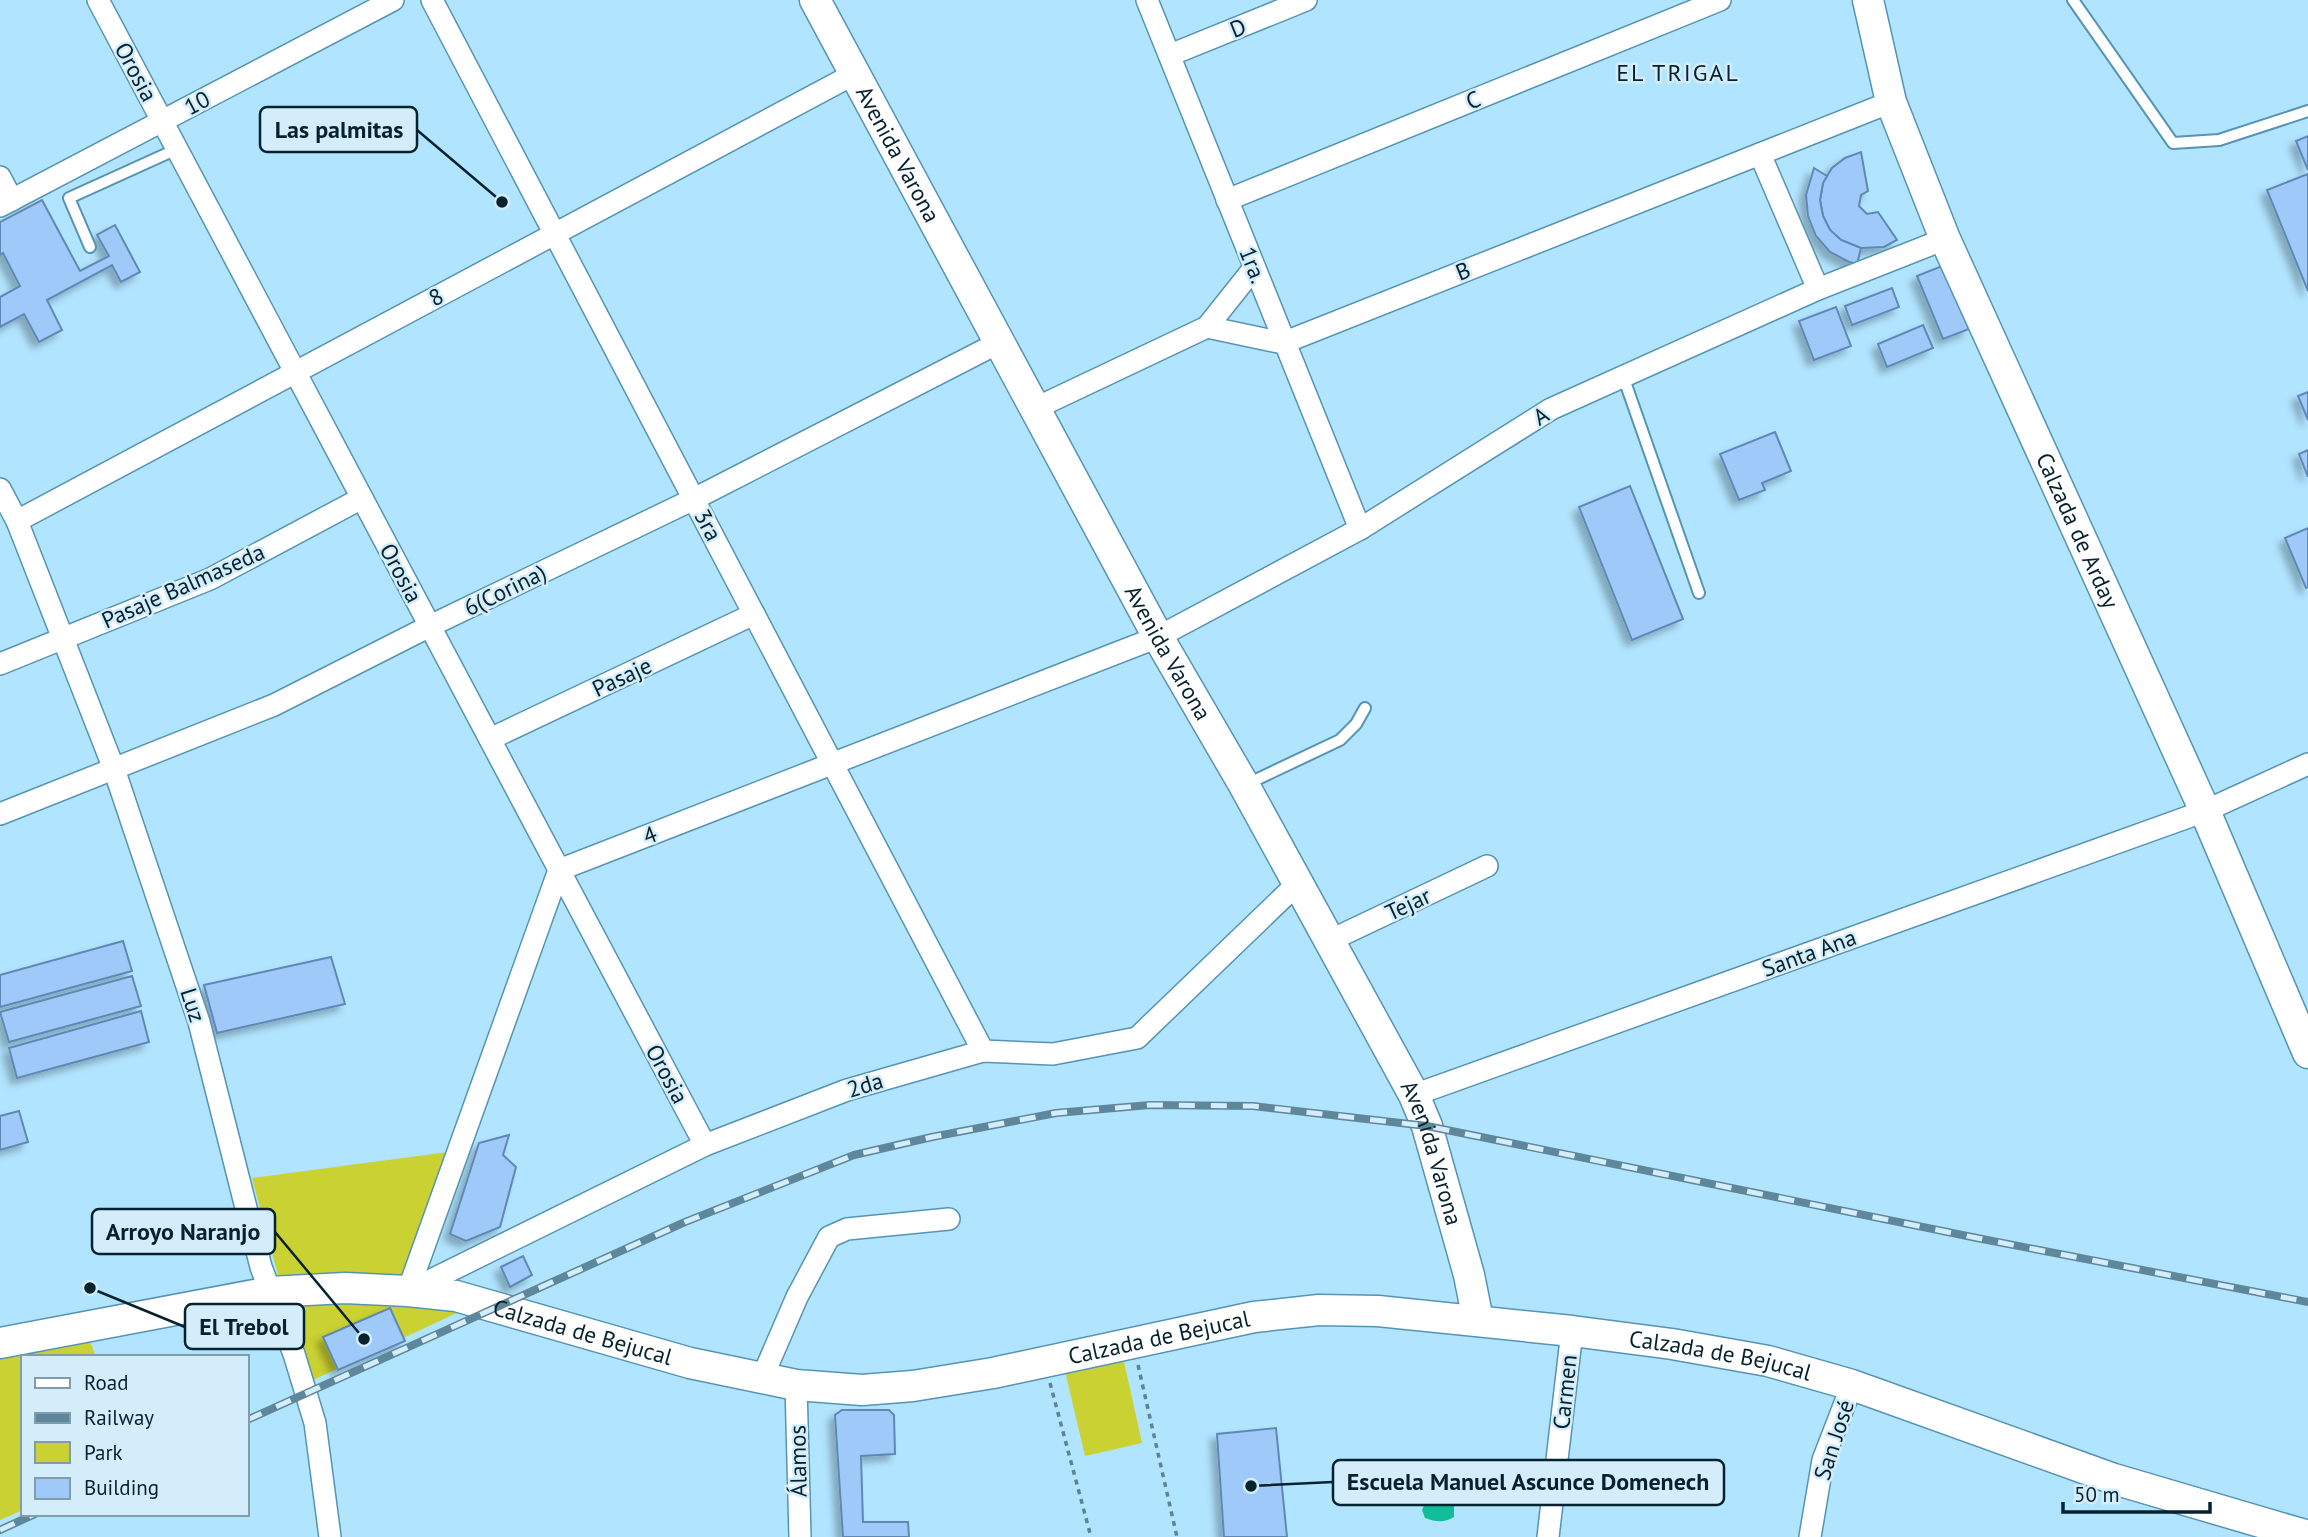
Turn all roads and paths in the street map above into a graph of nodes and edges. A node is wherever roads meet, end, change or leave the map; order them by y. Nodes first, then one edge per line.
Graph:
1 (98, 0) edge
2 (393, 0) edge
3 (432, 0) edge
4 (1147, 0) edge
5 (1306, 0) edge
6 (1720, 0) edge
7 (1868, 0) edge
8 (2073, 0) edge
9 (824, 2) edge
10 (1170, 55) junction
11 (856, 73) junction
12 (1891, 102) junction
13 (2308, 111) edge
14 (162, 121) junction
15 (177, 149) junction
16 (1760, 154) junction
17 (0, 177) edge
18 (1227, 200) junction
19 (6, 203) edge
20 (555, 234) junction
21 (1945, 239) junction
22 (90, 247) dead end
23 (1254, 268) junction
24 (1818, 289) junction
25 (1207, 327) junction
26 (1000, 342) junction
27 (1283, 343) junction
28 (295, 372) junction
29 (1623, 376) junction
30 (1036, 408) junction
31 (0, 489) edge
32 (362, 498) junction
33 (694, 499) junction
34 (16, 521) junction
35 (1360, 529) junction
36 (1699, 593) dead end
37 (754, 614) junction
38 (430, 626) junction
39 (1158, 637) junction
40 (63, 639) junction
41 (0, 664) edge
42 (1364, 708) dead end
43 (490, 739) junction
44 (831, 764) junction
45 (2308, 764) edge
46 (114, 769) junction
47 (1244, 785) junction
48 (2205, 811) junction
49 (0, 814) edge
50 (1487, 866) dead end
51 (559, 870) junction
52 (1297, 884) junction
53 (1329, 941) junction
54 (983, 1051) junction
55 (2308, 1053) edge
56 (1413, 1095) junction
57 (705, 1145) junction
58 (950, 1219) dead end
59 (408, 1291) junction
60 (270, 1293) junction
61 (1478, 1320) junction
62 (1572, 1331) junction
63 (1132, 1342) junction
64 (0, 1343) edge
65 (1045, 1361) junction
66 (762, 1378) junction
67 (796, 1385) junction
68 (1852, 1385) junction
69 (2304, 1536) edge
70 (330, 1537) edge
71 (800, 1537) edge
72 (1091, 1537) edge
73 (1177, 1537) edge
74 (1548, 1537) edge
75 (1810, 1537) edge

1 - 14 street, Orosia
2 - 14 street, 10
3 - 20 street, 3ra
4 - 10 street, 1ra.
5 - 10 street, D
6 - 18 street, C
7 - 12 street, Calzada de Arday
8 - 13 lane
9 - 11 street, Avenida Varona
10 - 18 street, 1ra.
11 - 20 street, 8
11 - 26 street, Avenida Varona
12 - 16 street, B
12 - 21 street, Calzada de Arday
14 - 15 street, Orosia
14 - 19 street, 10
15 - 22 lane
15 - 28 street, Orosia
16 - 24 street
16 - 27 street, B
17 - 19 street
18 - 23 street, 1ra.
20 - 28 street, 8
20 - 33 street, 3ra
21 - 24 street, A
21 - 48 street, Calzada de Arday
23 - 25 street
23 - 27 street, 1ra.
24 - 29 street, A
25 - 27 street
25 - 30 street
26 - 30 street, Avenida Varona
26 - 33 street, 6(Corina)
27 - 35 street, 1ra.
28 - 32 street, Orosia
28 - 34 street, 8
29 - 35 street, A
29 - 36 lane
30 - 39 street, Avenida Varona
31 - 34 street, Luz
32 - 38 street, Orosia
32 - 40 street, Pasaje Balmaseda
33 - 37 street, 3ra
33 - 38 street, 6(Corina)
34 - 40 street, Luz
35 - 39 street, A
37 - 43 street, Pasaje
37 - 44 street, 3ra
38 - 43 street, Orosia
38 - 46 street, 6(Corina)
39 - 44 street, 4
39 - 47 street, Avenida Varona
40 - 41 street, Pasaje Balmaseda
40 - 46 street, Luz
42 - 47 lane
43 - 51 street, Orosia
44 - 51 street, 4
44 - 54 street, 3ra
45 - 48 street, Santa Ana
46 - 49 street, 6(Corina)
46 - 60 street, Luz
47 - 52 street, Avenida Varona
48 - 55 street, Calzada de Arday
48 - 56 street, Santa Ana
50 - 53 street, Tejar
51 - 57 street, Orosia
51 - 59 street
52 - 53 street, Avenida Varona
52 - 54 street, 2da
53 - 56 street, Avenida Varona
54 - 57 street, 2da
56 - 61 street, Avenida Varona
57 - 59 street, 2da
58 - 66 street
59 - 60 street, Calzada de Bejucal
59 - 66 street, Calzada de Bejucal
60 - 64 street, Calzada de Bejucal
60 - 70 street, Luz
61 - 62 street, Calzada de Bejucal
61 - 63 street, Calzada de Bejucal
62 - 68 street, Calzada de Bejucal
62 - 74 street, Carmen
63 - 65 street, Calzada de Bejucal
63 - 73 path
65 - 67 street, Calzada de Bejucal
65 - 72 path
66 - 67 street, Calzada de Bejucal
67 - 71 street, Álamos
68 - 69 street, Calzada de Bejucal
68 - 75 street, San José

